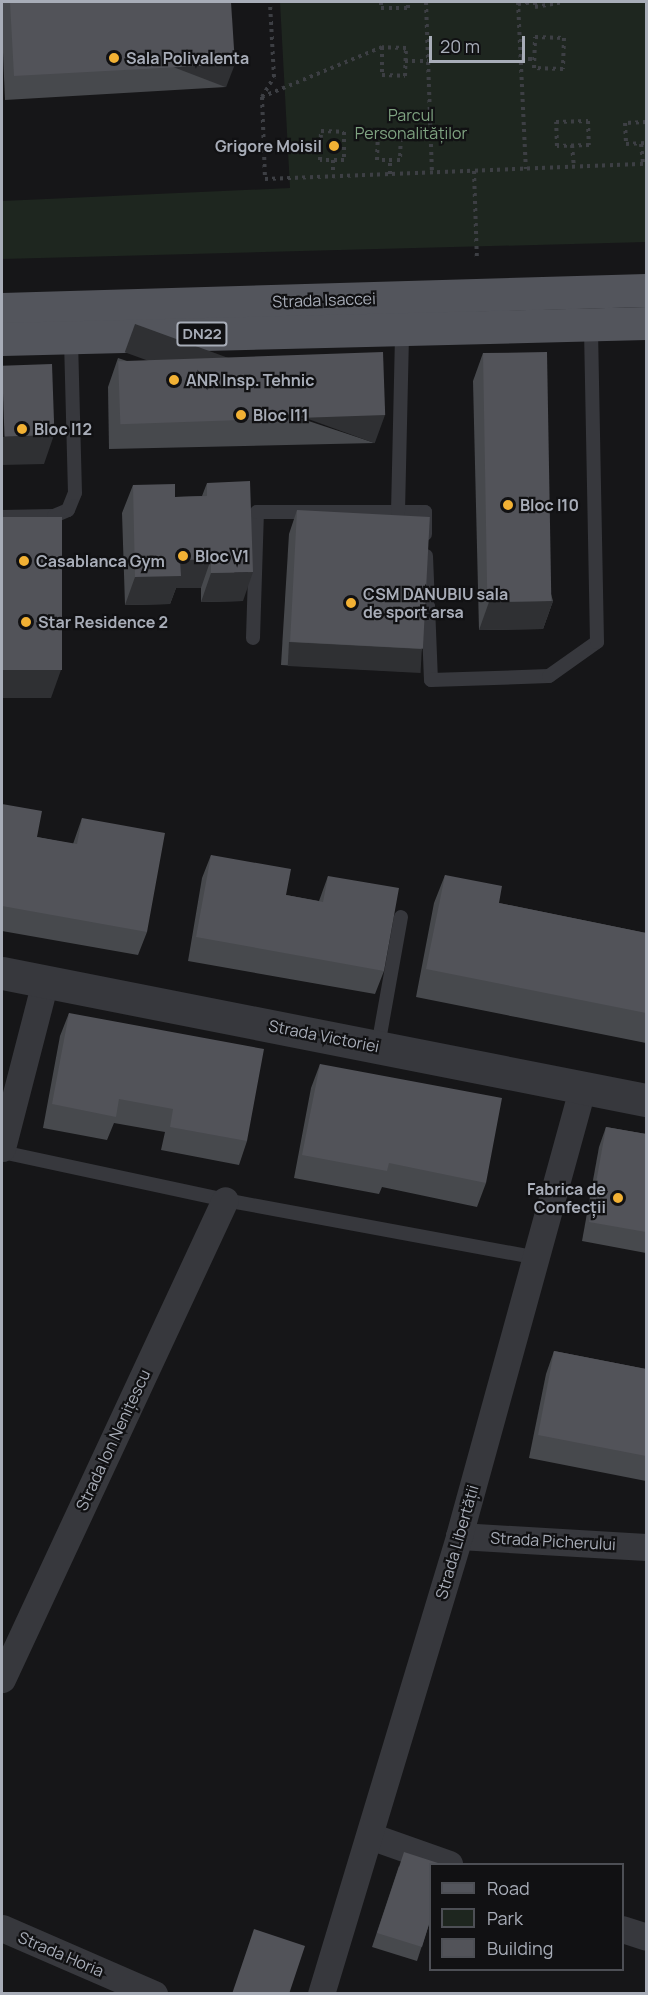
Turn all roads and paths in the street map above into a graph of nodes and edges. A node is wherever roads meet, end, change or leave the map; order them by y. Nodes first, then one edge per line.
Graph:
1 (270, 2) edge
2 (381, 2) edge
3 (408, 2) edge
4 (426, 2) edge
5 (518, 2) edge
6 (534, 2) edge
7 (564, 2) edge
8 (382, 47) junction
9 (521, 59) junction
10 (534, 59) junction
11 (405, 61) junction
12 (428, 61) junction
13 (262, 97) junction
14 (646, 122) edge
15 (644, 144) edge
16 (572, 145) junction
17 (333, 160) junction
18 (390, 160) junction
19 (645, 164) edge
20 (574, 167) junction
21 (526, 169) junction
22 (474, 171) junction
23 (432, 172) junction
24 (333, 174) dead end
25 (390, 174) junction
26 (477, 260) dead end
27 (646, 290) edge
28 (2, 309) edge
29 (646, 323) edge
30 (591, 325) junction
31 (402, 327) junction
32 (71, 338) junction
33 (2, 339) edge
34 (398, 512) junction
35 (2, 517) edge
36 (253, 638) dead end
37 (401, 917) edge
38 (2, 973) edge
39 (45, 982) junction
40 (378, 1046) junction
41 (582, 1088) junction
42 (646, 1100) edge
43 (2, 1150) edge
44 (225, 1200) junction
45 (539, 1258) junction
46 (459, 1536) junction
47 (646, 1547) edge
48 (2, 1679) edge
49 (370, 1836) junction
50 (446, 1863) edge
51 (2, 1928) edge
52 (624, 1930) edge
53 (646, 1937) edge
54 (154, 1994) edge
55 (321, 1994) edge

1 - 13 path
2 - 3 path
4 - 12 path
5 - 6 path
5 - 9 path
6 - 7 path
8 - 11 path
8 - 11 path
8 - 13 path
9 - 10 path
9 - 21 path
10 - 10 path
11 - 12 path
12 - 23 path
13 - 25 path
14 - 15 path
15 - 19 path
16 - 16 path
16 - 20 path
17 - 17 path
17 - 24 path
18 - 18 path
18 - 25 path
19 - 20 path
20 - 21 path
21 - 22 path
22 - 23 path
22 - 26 path
23 - 25 path
27 - 28 main road, Strada Isaccei / DN22
29 - 30 main road, Strada Isaccei / DN22
30 - 31 main road, Strada Isaccei / DN22
30 - 34 lane
31 - 32 main road, Strada Isaccei / DN22
31 - 34 lane
32 - 33 main road, Strada Isaccei / DN22
32 - 35 lane
34 - 36 lane
37 - 40 lane
38 - 39 street, Strada Victoriei
39 - 40 street, Strada Victoriei
39 - 43 street
40 - 41 street, Strada Victoriei
41 - 42 street, Strada Victoriei
41 - 45 street, Strada Libertății
43 - 44 lane
44 - 45 lane
44 - 48 street, Strada Ion Nenițescu
45 - 46 street, Strada Libertății
46 - 47 street, Strada Picherului
46 - 49 street, Strada Libertății
49 - 50 street
49 - 55 street, Strada Libertății
51 - 54 street, Strada Horia
52 - 53 street

